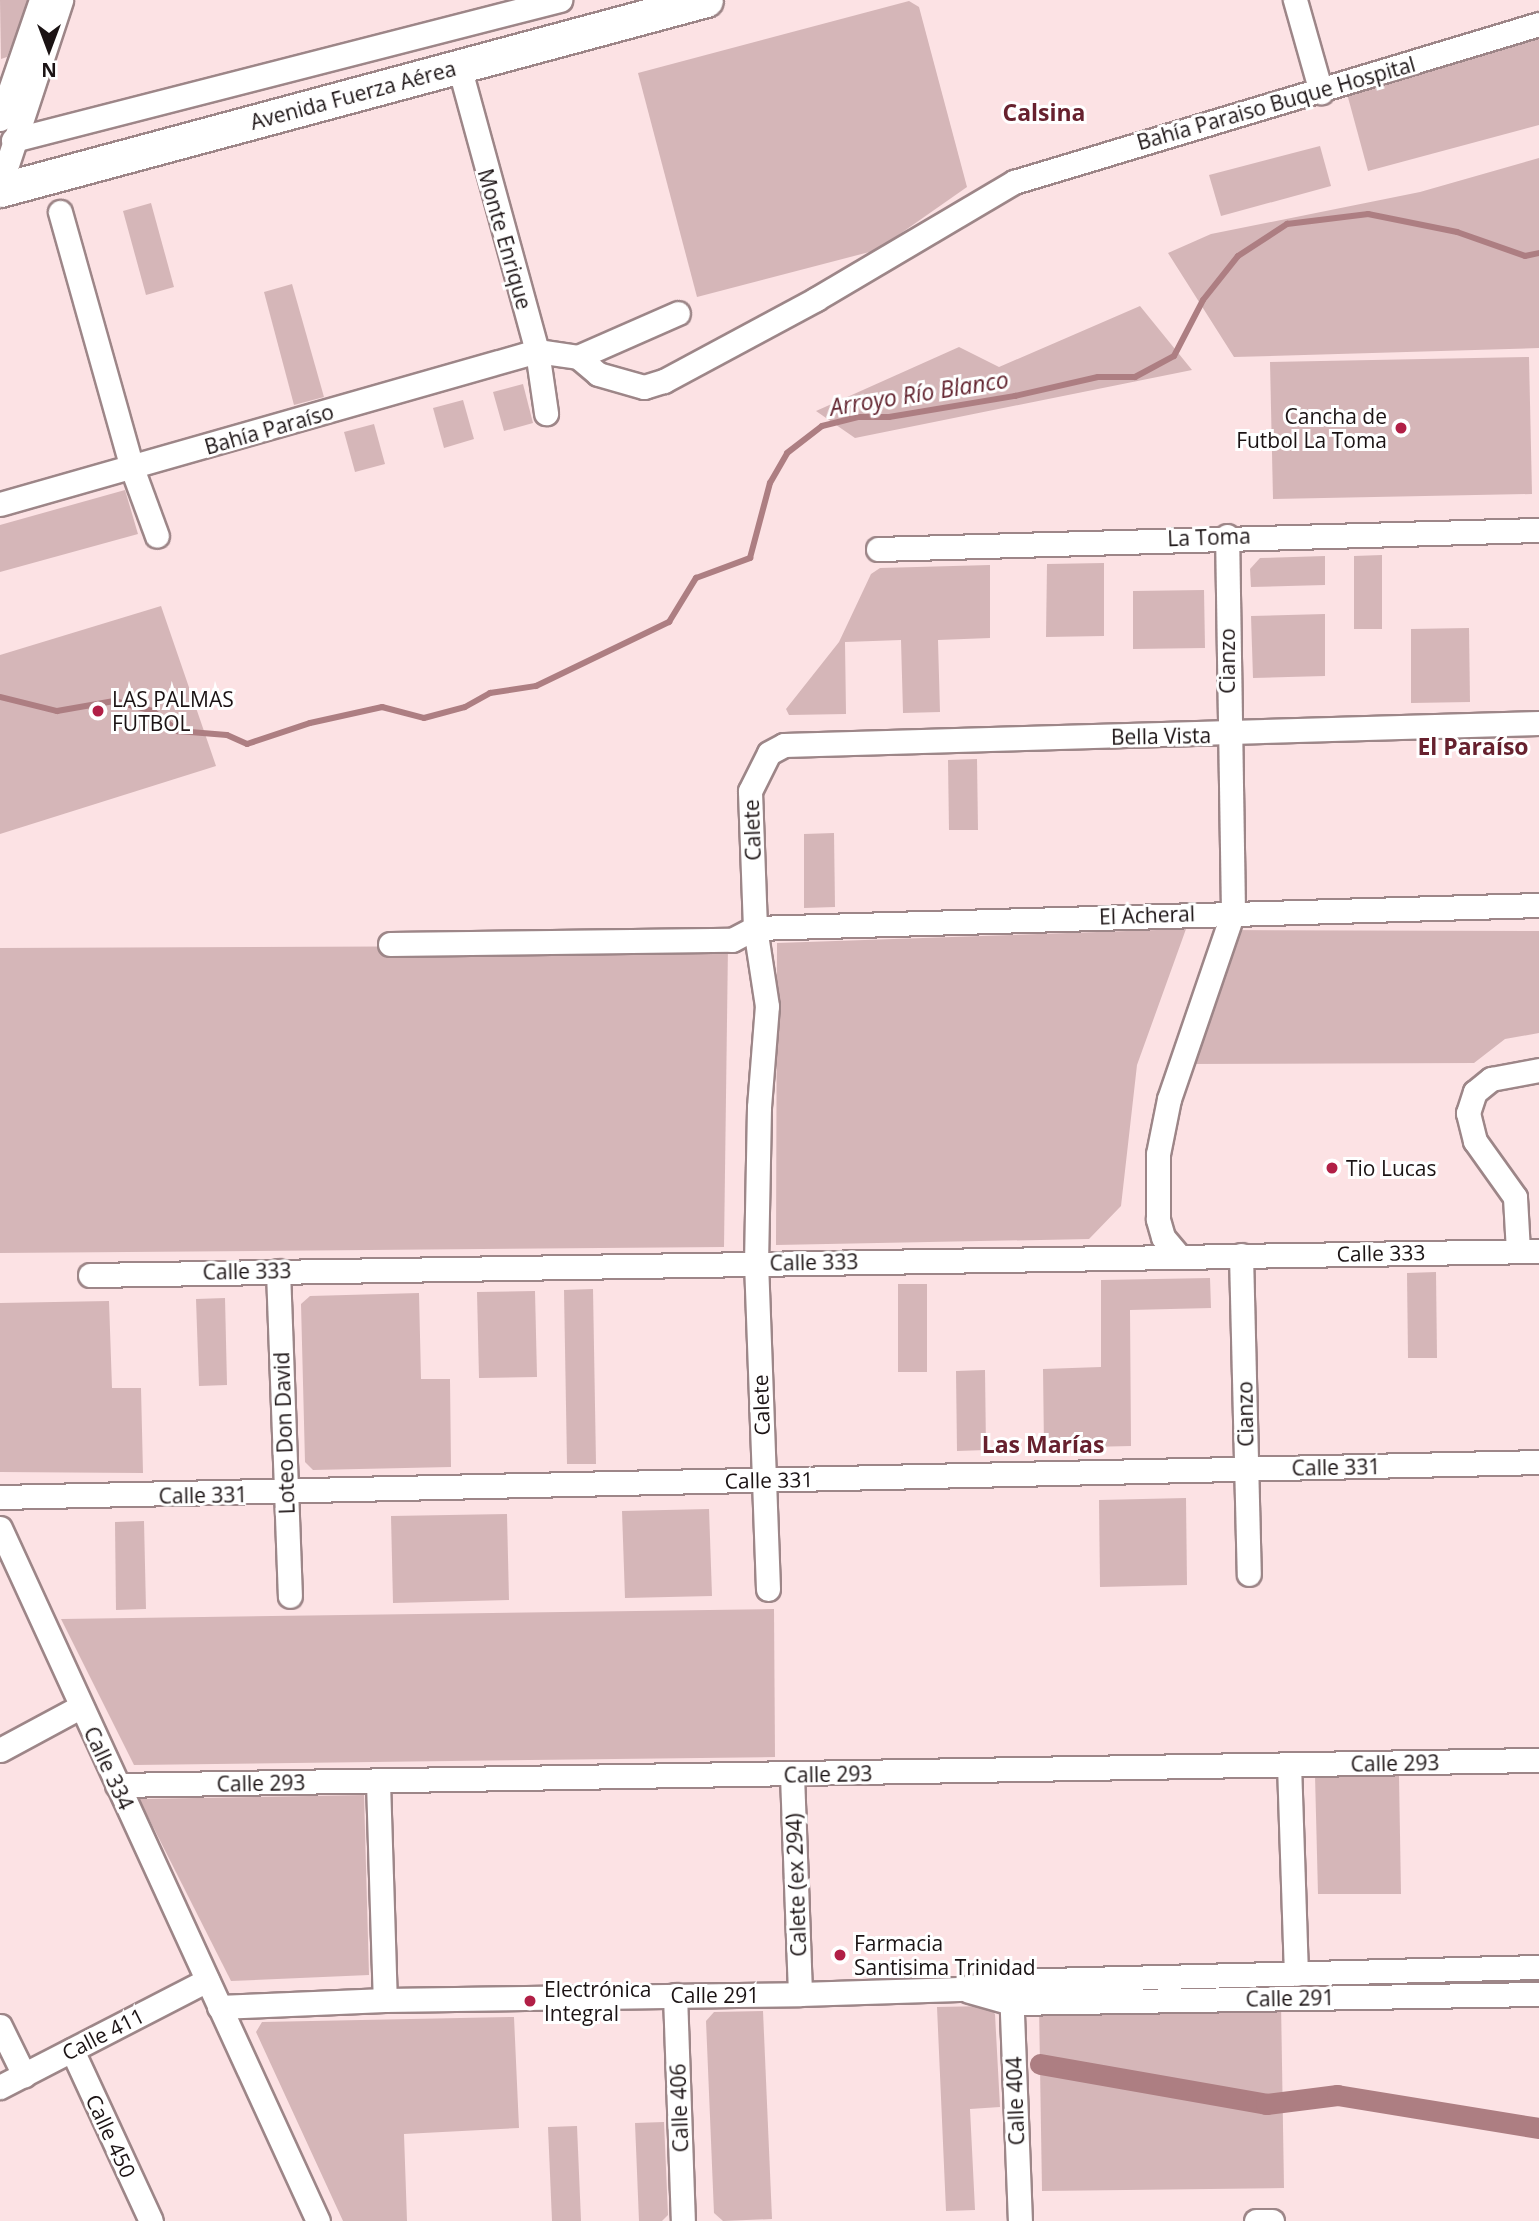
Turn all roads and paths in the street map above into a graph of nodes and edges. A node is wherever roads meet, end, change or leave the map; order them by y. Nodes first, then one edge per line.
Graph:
1 (41, 0) edge
2 (61, 0) edge
3 (560, 0) edge
4 (706, 0) edge
5 (1295, 0) edge
6 (1539, 24) edge
7 (459, 66) junction
8 (16, 76) edge
9 (1321, 92) junction
10 (0, 120) edge
11 (13, 140) junction
12 (0, 188) edge
13 (60, 212) dead end
14 (678, 313) dead end
15 (537, 351) junction
16 (578, 357) junction
17 (545, 414) dead end
18 (132, 468) junction
19 (0, 505) edge
20 (1539, 530) edge
21 (157, 536) dead end
22 (1227, 536) junction
23 (878, 549) dead end
24 (1539, 723) edge
25 (1227, 734) junction
26 (784, 745) joint
27 (1539, 905) edge
28 (1233, 912) junction
29 (755, 928) junction
30 (390, 944) dead end
31 (1539, 1070) edge
32 (1158, 1219) junction
33 (1529, 1251) edge
34 (1136, 1255) junction
35 (1178, 1255) junction
36 (1241, 1255) junction
37 (756, 1264) junction
38 (278, 1271) junction
39 (90, 1275) dead end
40 (1539, 1462) edge
41 (1246, 1469) junction
42 (764, 1479) junction
43 (286, 1494) junction
44 (0, 1497) edge
45 (0, 1528) edge
46 (1249, 1574) dead end
47 (768, 1589) dead end
48 (289, 1596) dead end
49 (80, 1707) junction
50 (0, 1750) edge
51 (1539, 1760) edge
52 (1289, 1765) junction
53 (792, 1775) junction
54 (378, 1782) junction
55 (117, 1785) junction
56 (1539, 1967) edge
57 (1296, 1974) junction
58 (206, 1980) junction
59 (1011, 1992) junction
60 (800, 1994) junction
61 (1539, 1994) edge
62 (675, 1995) junction
63 (385, 2000) junction
64 (219, 2007) junction
65 (0, 2026) edge
66 (72, 2050) junction
67 (24, 2075) junction
68 (0, 2087) edge
69 (150, 2221) edge
70 (318, 2221) edge
71 (683, 2221) edge
72 (1020, 2221) edge
73 (1256, 2221) edge
74 (1271, 2221) edge

1 - 8 street
2 - 8 street
3 - 11 street
4 - 7 main road, Avenida Fuerza Aérea
5 - 9 street
6 - 9 street, Bahía Paraiso Buque Hospital
7 - 12 main road, Avenida Fuerza Aérea
7 - 15 street, Monte Enrique
8 - 10 street
8 - 11 street
9 - 16 street, Bahía Paraiso Buque Hospital
11 - 12 street
13 - 18 street
14 - 16 street
15 - 16 street
15 - 17 street, Monte Enrique
15 - 18 street, Bahía Paraíso
18 - 19 street, Bahía Paraíso
18 - 21 street
20 - 22 street, La Toma
22 - 23 street, La Toma
22 - 25 street, Cianzo
24 - 25 street, Bella Vista
25 - 26 street, Bella Vista
25 - 28 street, Cianzo
26 - 29 street, Calete
27 - 28 street, El Acheral
28 - 29 street, El Acheral
28 - 32 street
29 - 30 street, El Acheral
29 - 37 street, Calete
31 - 33 street
32 - 34 street
32 - 35 street
33 - 36 street, Calle 333
34 - 35 street, Calle 333
34 - 37 street, Calle 333
35 - 36 street, Calle 333
36 - 41 street, Cianzo
37 - 38 street, Calle 333
37 - 42 street, Calete
38 - 39 street, Calle 333
38 - 43 street, Loteo Don David
40 - 41 street, Calle 331
41 - 42 street, Calle 331
41 - 46 street, Cianzo
42 - 43 street, Calle 331
42 - 47 street, Calete
43 - 44 street, Calle 331
43 - 48 street, Loteo Don David
45 - 49 street, Calle 334
49 - 50 street
49 - 55 street, Calle 334
51 - 52 street, Calle 293
52 - 53 street, Calle 293
52 - 57 street
53 - 54 street, Calle 293
53 - 60 street, Calete (ex 294)
54 - 55 street, Calle 293
54 - 63 street
55 - 58 street, Calle 334
56 - 57 street, Calle 291
57 - 59 street, Calle 291
58 - 64 street, Calle 334
58 - 66 street, Calle 411
59 - 60 street, Calle 291
59 - 61 street, Calle 291
59 - 72 street, Calle 404
60 - 62 street, Calle 291
62 - 63 street, Calle 291
62 - 71 street, Calle 406
63 - 64 street, Calle 291
64 - 70 street, Calle 334
65 - 67 street
66 - 67 street, Calle 411
66 - 69 street, Calle 450
67 - 68 street, Calle 411
73 - 74 street

